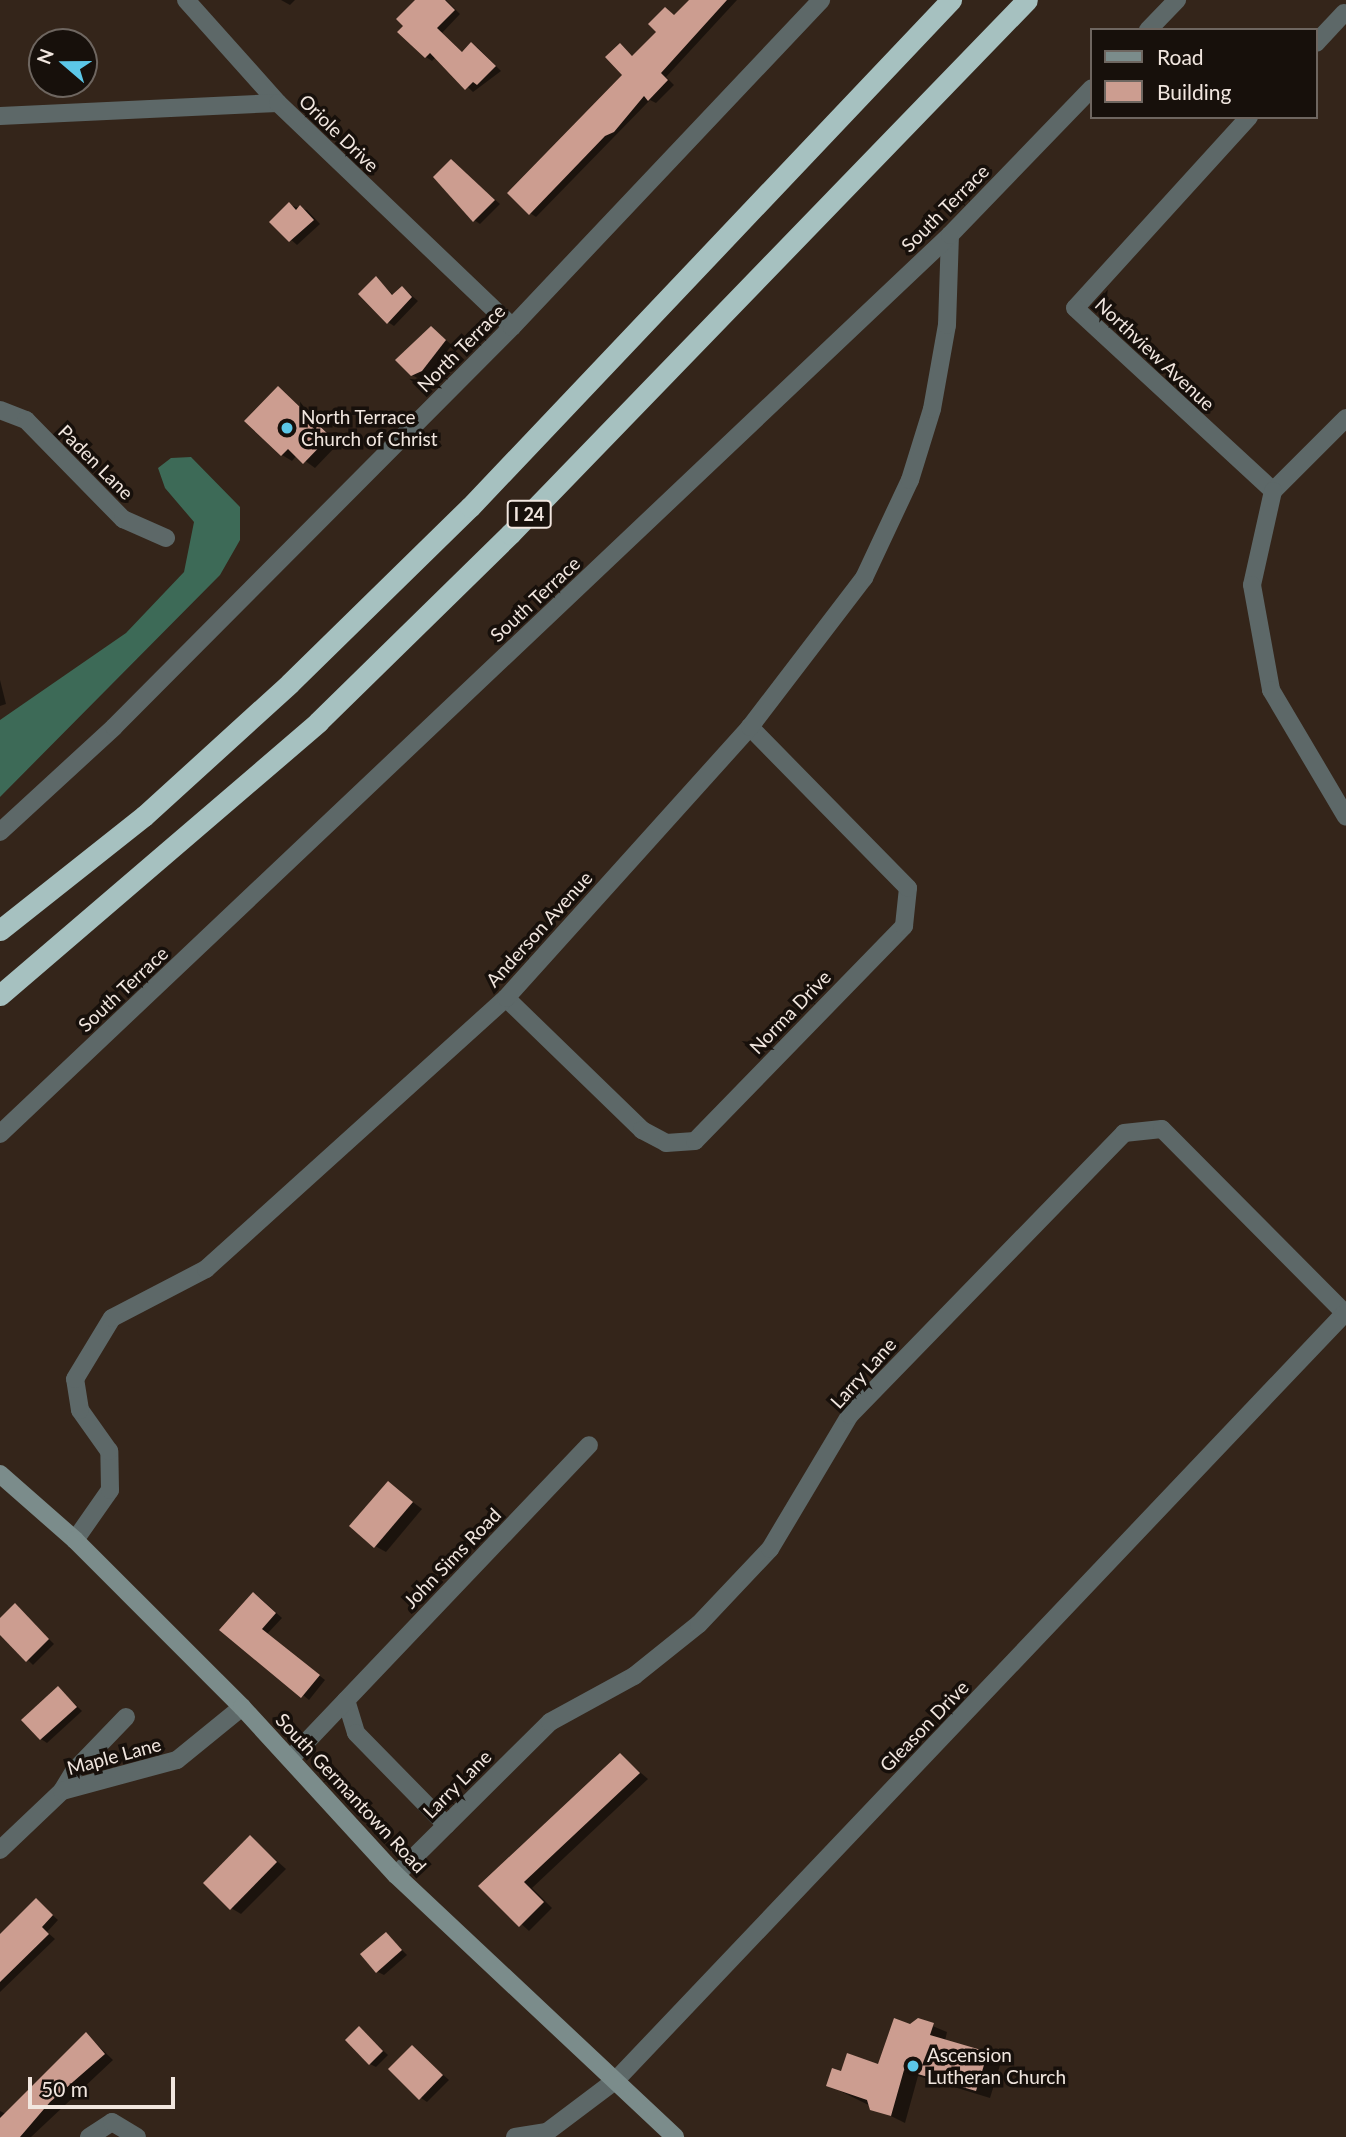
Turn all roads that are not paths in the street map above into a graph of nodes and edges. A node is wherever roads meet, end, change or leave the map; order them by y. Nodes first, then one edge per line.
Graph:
1 (186, 0) edge
2 (821, 0) edge
3 (951, 0) edge
4 (1027, 0) edge
5 (1177, 0) edge
6 (1331, 0) edge
7 (1345, 14) edge
8 (1150, 28) edge
9 (1318, 41) edge
10 (1090, 90) edge
11 (278, 103) junction
12 (0, 116) edge
13 (1247, 119) edge
14 (950, 235) junction
15 (512, 327) junction
16 (0, 410) edge
17 (1346, 418) edge
18 (1273, 492) junction
19 (166, 538) dead end
20 (750, 727) junction
21 (1346, 817) edge
22 (0, 832) edge
23 (0, 930) edge
24 (0, 995) edge
25 (506, 998) junction
26 (0, 1134) edge
27 (1345, 1314) edge
28 (589, 1445) dead end
29 (0, 1474) edge
30 (75, 1540) junction
31 (346, 1700) junction
32 (242, 1707) junction
33 (126, 1717) dead end
34 (291, 1758) junction
35 (62, 1791) junction
36 (446, 1825) junction
37 (0, 1850) edge
38 (396, 1875) junction
39 (616, 2080) junction
40 (89, 2137) edge
41 (137, 2137) edge
42 (515, 2137) edge
43 (675, 2137) edge

1 - 11 street
2 - 15 street, North Terrace
3 - 23 highway, I 24
4 - 24 highway, I 24
5 - 8 street
6 - 7 street
7 - 9 street
10 - 14 street, South Terrace
11 - 12 street, Oriole Drive
11 - 15 street, Oriole Drive
13 - 18 street, Northview Avenue
14 - 20 street, Anderson Avenue
14 - 26 street, South Terrace
15 - 22 street, North Terrace
16 - 19 street, Paden Lane
17 - 18 street
18 - 21 street
20 - 25 street, Anderson Avenue
20 - 25 street, Norma Drive
25 - 30 street, Anderson Avenue
27 - 36 street, Larry Lane
27 - 39 street, Gleason Drive
28 - 31 street, John Sims Road
29 - 30 main road, South Germantown Road
30 - 32 main road, South Germantown Road
31 - 34 street, John Sims Road
31 - 36 street
32 - 34 main road, South Germantown Road
32 - 35 street, Maple Lane
33 - 35 street, Maple Lane
34 - 38 main road, South Germantown Road
35 - 37 street, Maple Lane
36 - 38 street, Larry Lane
38 - 39 main road, South Germantown Road
39 - 42 street, Gleason Drive
39 - 43 main road, South Germantown Road
40 - 41 street

